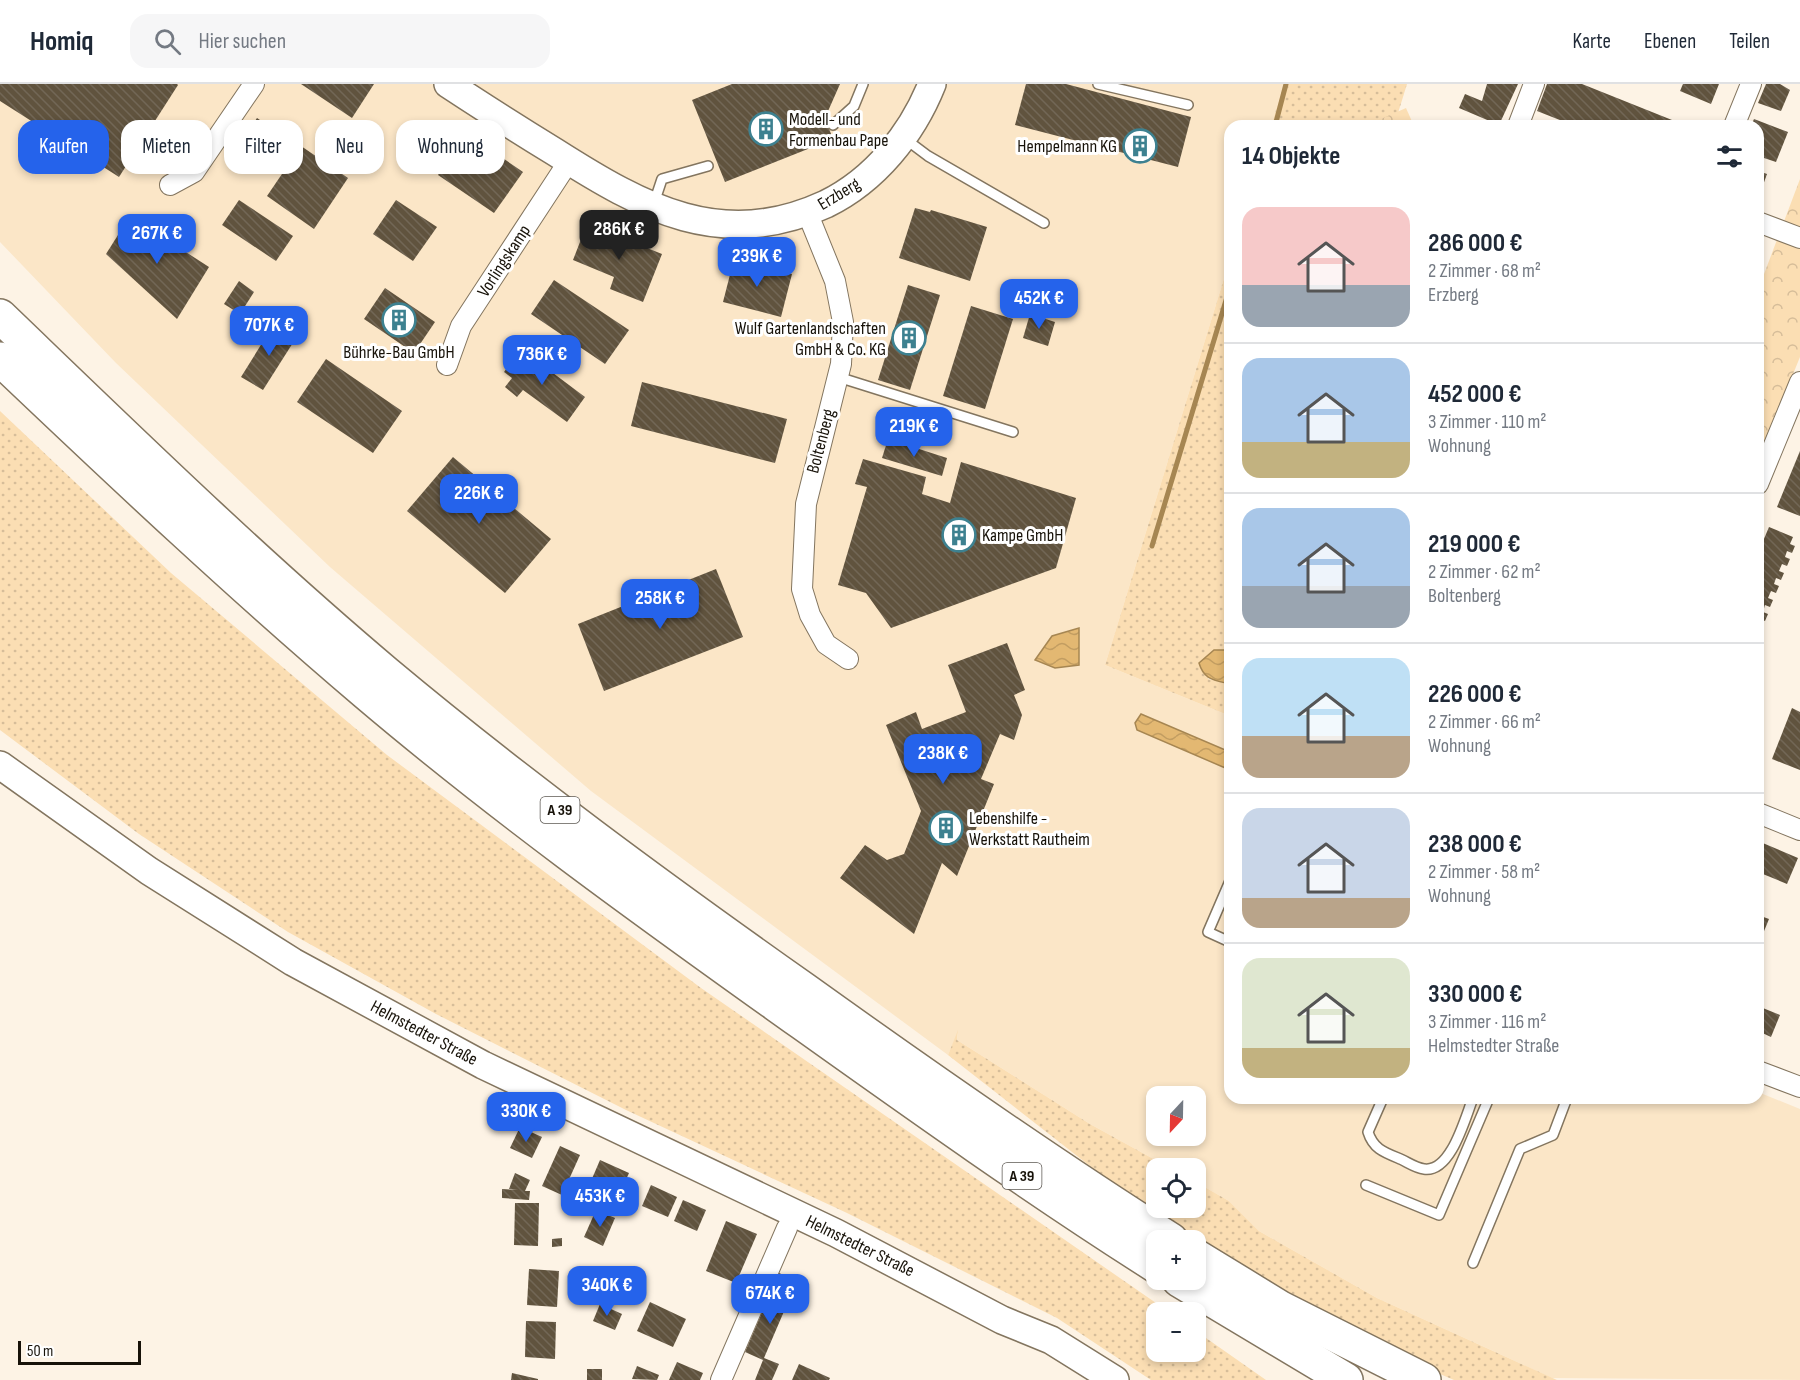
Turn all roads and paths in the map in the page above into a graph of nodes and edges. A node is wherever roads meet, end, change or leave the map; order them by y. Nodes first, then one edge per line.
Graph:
1 (254, 84) edge
2 (448, 84) edge
3 (864, 84) edge
4 (932, 84) edge
5 (1098, 84) edge
6 (1534, 84) edge
7 (1751, 84) edge
8 (1188, 105) dead end
9 (1520, 120) edge
10 (1736, 120) edge
11 (833, 125) dead end
12 (902, 137) junction
13 (569, 162) junction
14 (708, 166) dead end
15 (171, 185) dead end
16 (652, 208) junction
17 (807, 212) junction
18 (1044, 224) dead end
19 (1764, 224) edge
20 (1800, 238) edge
21 (0, 316) edge
22 (0, 359) edge
23 (447, 365) dead end
24 (838, 376) junction
25 (1800, 382) edge
26 (1013, 432) dead end
27 (1764, 469) edge
28 (848, 659) dead end
29 (0, 765) edge
30 (1764, 815) edge
31 (1800, 830) edge
32 (1224, 895) edge
33 (1224, 939) edge
34 (1764, 1073) edge
35 (1800, 1087) edge
36 (1380, 1104) edge
37 (1470, 1104) edge
38 (1486, 1104) edge
39 (1565, 1104) edge
40 (1366, 1185) dead end
41 (787, 1228) dead end
42 (1156, 1230) edge
43 (1146, 1259) edge
44 (1206, 1262) edge
45 (1473, 1263) dead end
46 (1195, 1290) edge
47 (1213, 1301) junction
48 (1002, 1320) junction
49 (721, 1380) edge
50 (1086, 1380) edge
51 (1115, 1380) edge
52 (1306, 1380) edge
53 (1346, 1380) edge
54 (1424, 1380) edge

1 - 15 street
2 - 13 street, Erzberg
3 - 11 lane
4 - 12 street, Erzberg
5 - 8 lane
6 - 9 street
7 - 10 street
12 - 17 street, Erzberg
12 - 18 lane
13 - 16 street, Erzberg
13 - 23 street, Vorlingskamp
14 - 16 lane
16 - 17 street, Erzberg
17 - 24 street, Boltenberg
19 - 20 street
21 - 42 highway, A 39
22 - 43 highway, A 39
24 - 26 lane
24 - 28 street, Boltenberg
25 - 27 street
29 - 48 street, Helmstedter Straße
30 - 31 street
32 - 33 lane
34 - 35 street
36 - 37 lane
38 - 40 lane
39 - 45 lane
41 - 49 street
44 - 54 highway
46 - 47 highway
47 - 52 highway
47 - 53 highway
48 - 50 street, Helmstedter Straße
48 - 51 street, Helmstedter Straße

